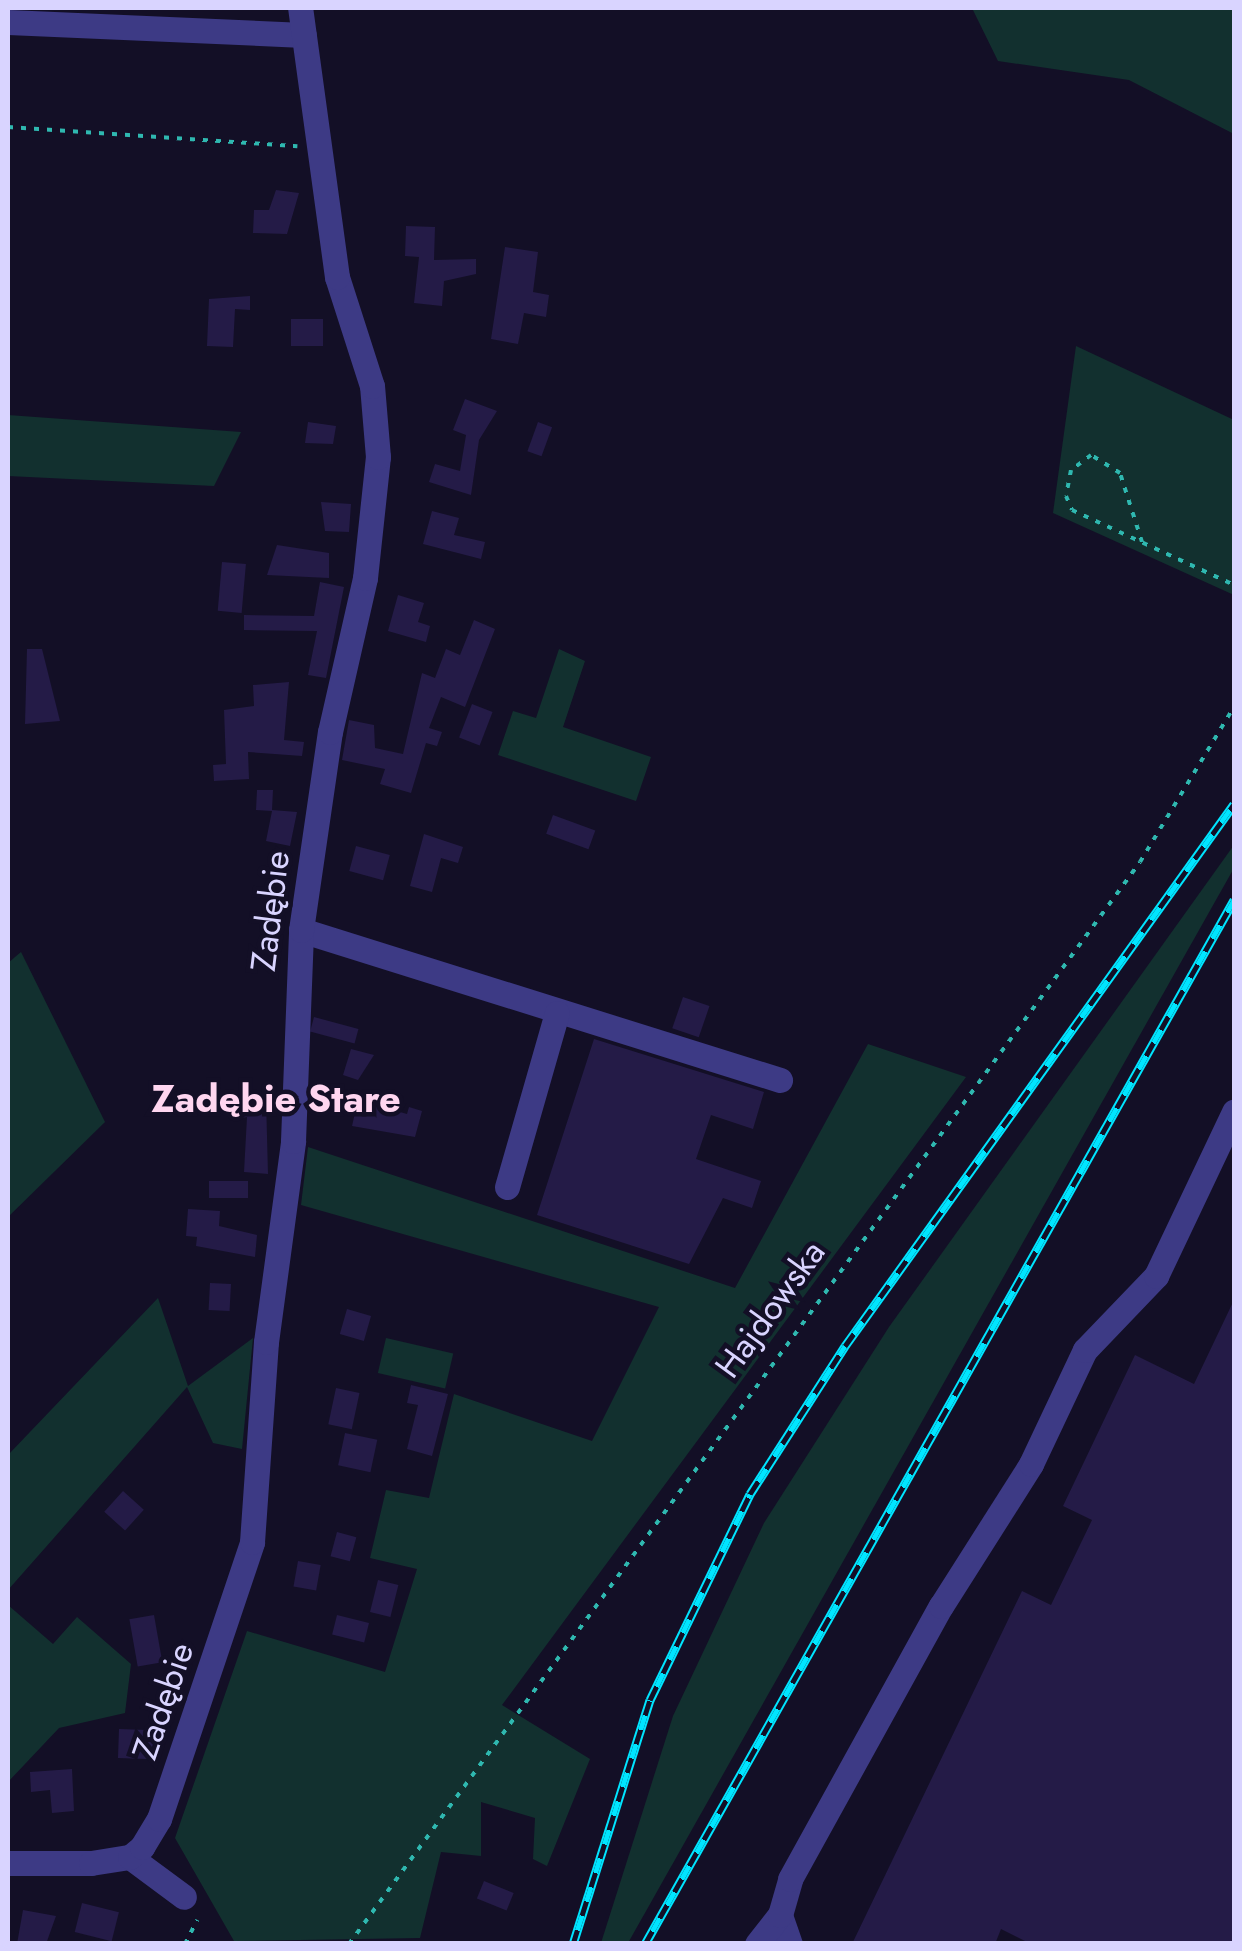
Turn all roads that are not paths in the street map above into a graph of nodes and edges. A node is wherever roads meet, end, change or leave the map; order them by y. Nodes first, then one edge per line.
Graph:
1 (300, 8) edge
2 (8, 22) edge
3 (304, 35) junction
4 (301, 930) junction
5 (557, 1013) junction
6 (780, 1080) dead end
7 (1234, 1112) edge
8 (507, 1187) dead end
9 (130, 1857) junction
10 (8, 1863) edge
11 (184, 1897) dead end
12 (780, 1915) junction
13 (757, 1944) edge
14 (790, 1944) edge

1 - 3 street, Zadębie
2 - 3 street
3 - 4 street, Zadębie
4 - 5 street
4 - 9 street, Zadębie
5 - 6 street
5 - 8 street
7 - 12 street
9 - 10 street
9 - 11 street
12 - 13 street
12 - 14 street

